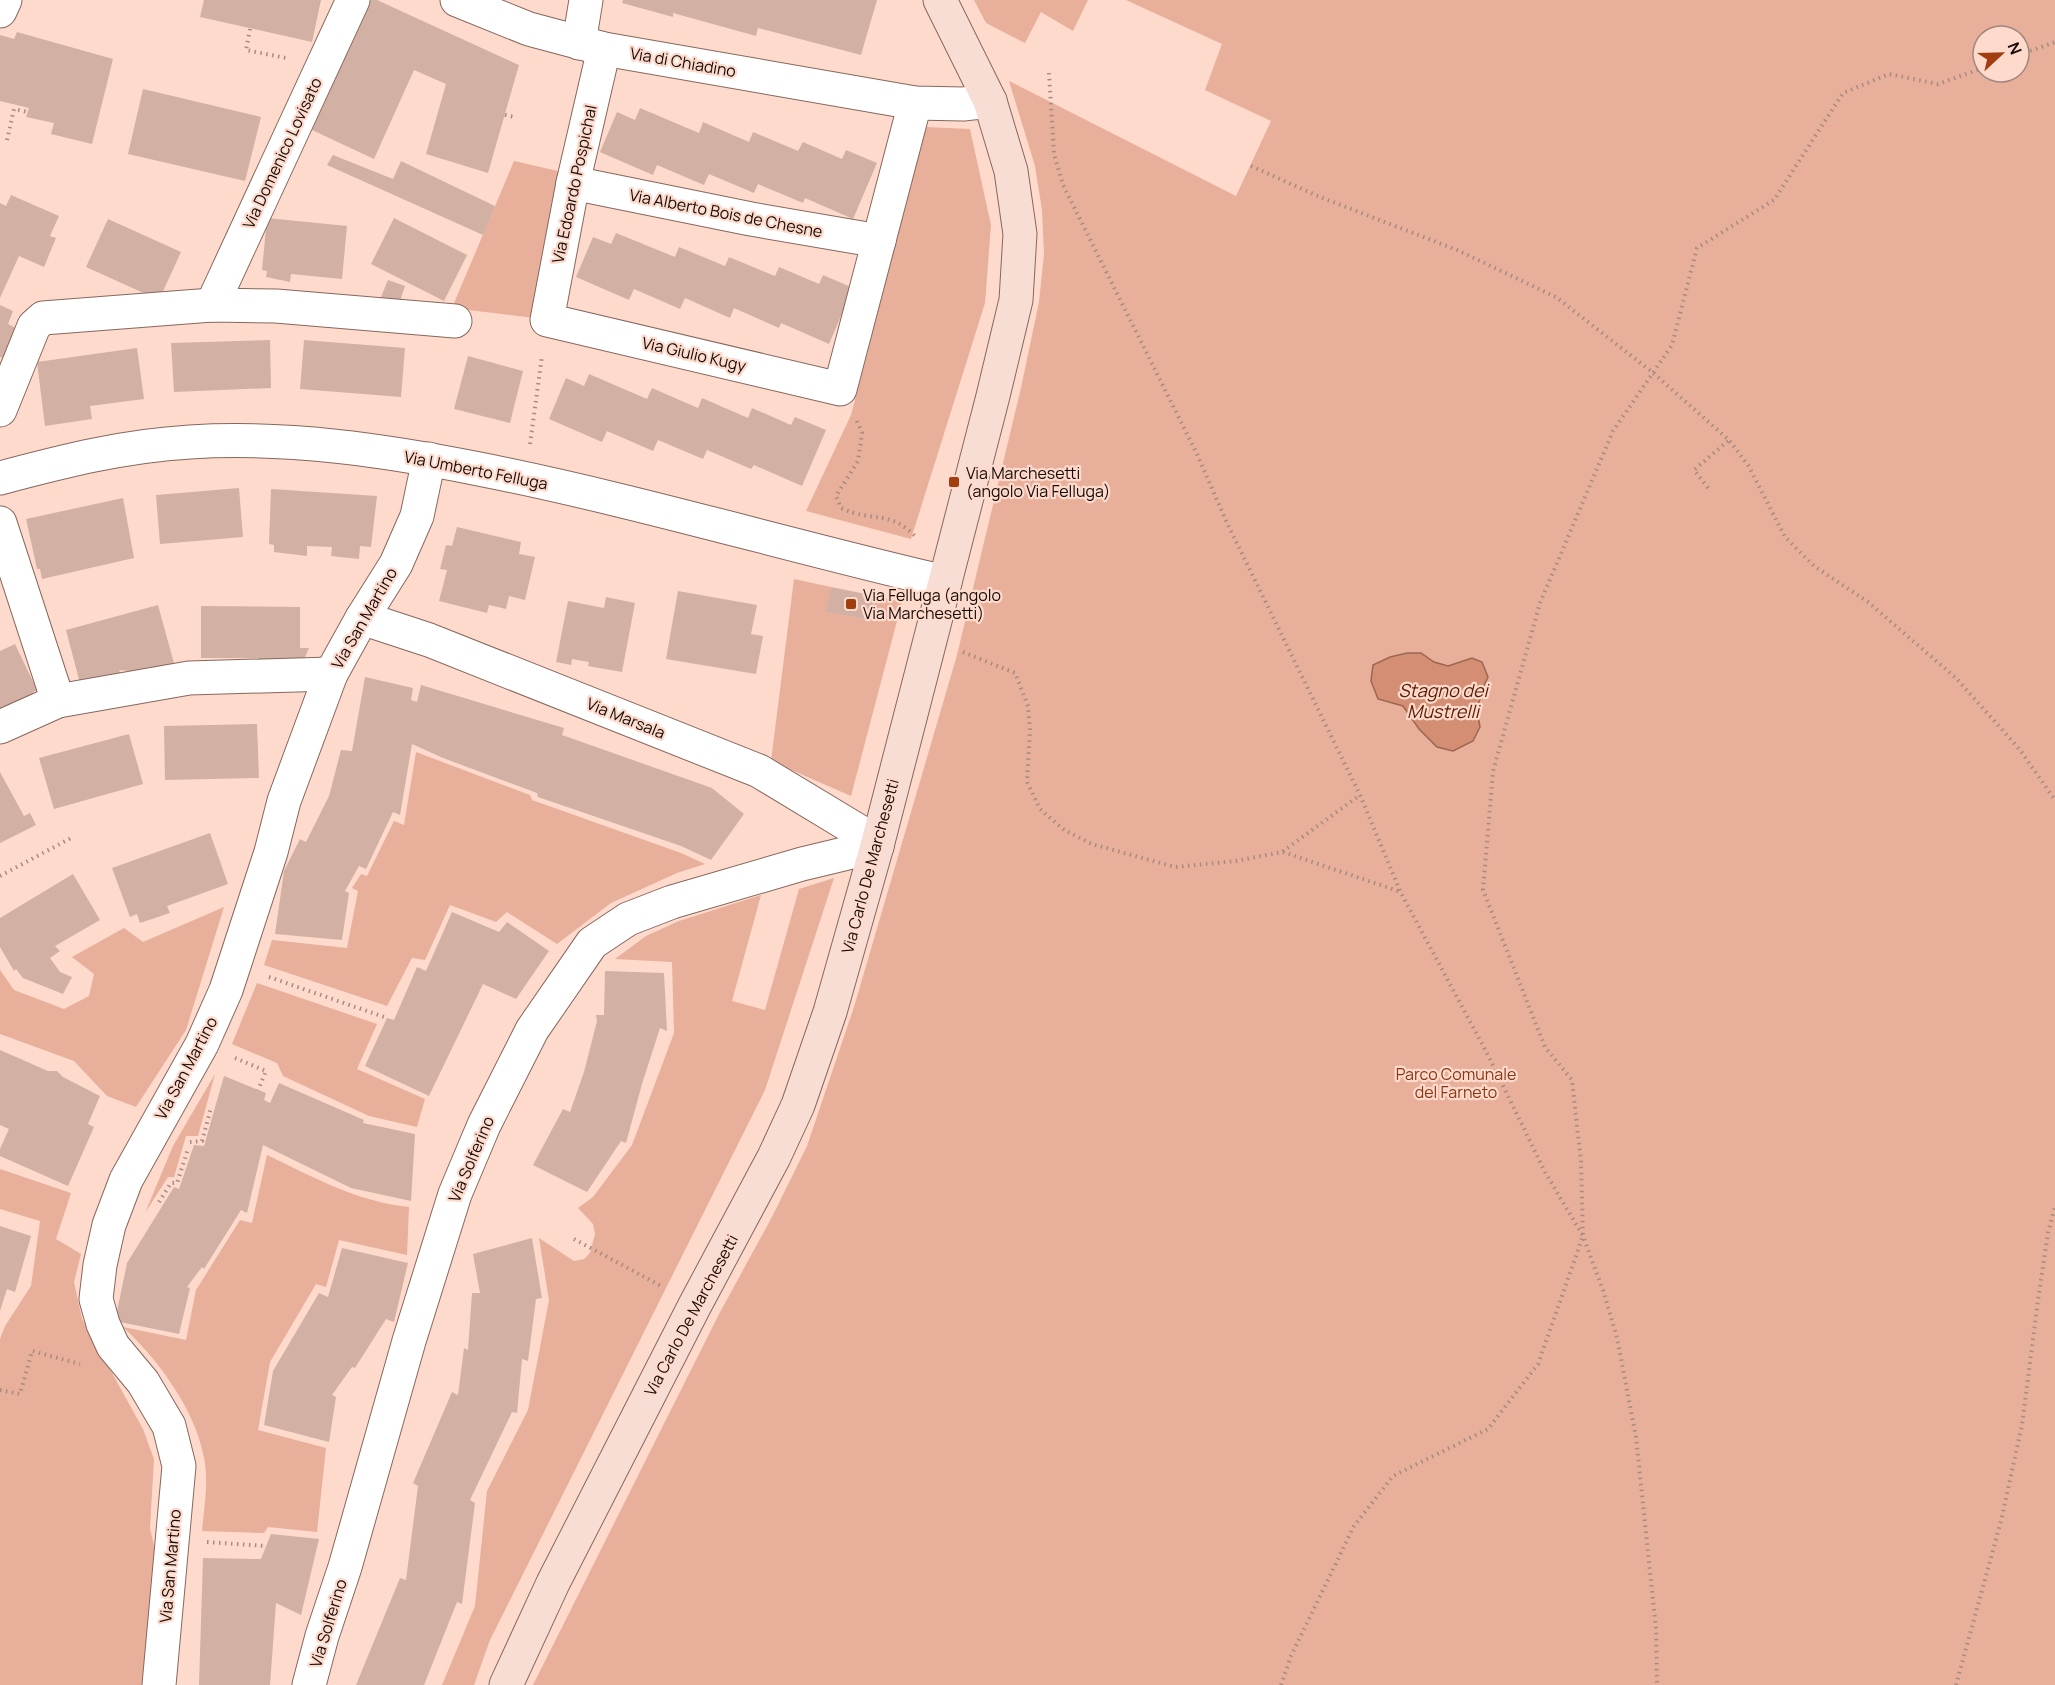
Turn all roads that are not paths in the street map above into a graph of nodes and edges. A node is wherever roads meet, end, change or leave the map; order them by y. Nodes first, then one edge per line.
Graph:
1 (4, 0) edge
2 (352, 0) edge
3 (458, 0) edge
4 (586, 0) edge
5 (940, 0) edge
6 (0, 10) edge
7 (591, 46) junction
8 (990, 101) junction
9 (915, 103) junction
10 (573, 183) junction
11 (879, 241) junction
12 (212, 305) junction
13 (547, 320) joint
14 (455, 321) dead end
15 (0, 410) edge
16 (429, 459) junction
17 (0, 478) edge
18 (0, 523) edge
19 (945, 582) junction
20 (362, 618) junction
21 (332, 674) junction
22 (58, 701) junction
23 (0, 727) edge
24 (877, 846) junction
25 (159, 1685) edge
26 (309, 1685) edge
27 (506, 1685) edge

1 - 6 street
2 - 12 street, Via Domenico Lovisato
3 - 7 street, Via di Chiadino
4 - 7 street, Via Edoardo Pospichal
5 - 8 main road, Via Carlo De Marchesetti
7 - 9 street, Via di Chiadino
7 - 10 street, Via Edoardo Pospichal
8 - 9 street, Via di Chiadino
8 - 19 main road, Via Carlo De Marchesetti
9 - 11 street
10 - 11 street, Via Alberto Bois de Chesne
10 - 13 street, Via Edoardo Pospichal
11 - 13 street, Via Giulio Kugy
12 - 14 street
12 - 15 street
16 - 17 street, Via Umberto Felluga
16 - 19 street, Via Umberto Felluga
16 - 20 street, Via San Martino
18 - 22 street
19 - 24 main road, Via Carlo De Marchesetti
20 - 21 street, Via San Martino
20 - 24 street, Via Marsala
21 - 22 street
21 - 25 street, Via San Martino
22 - 23 street
24 - 26 street, Via Solferino
24 - 27 main road, Via Carlo De Marchesetti

